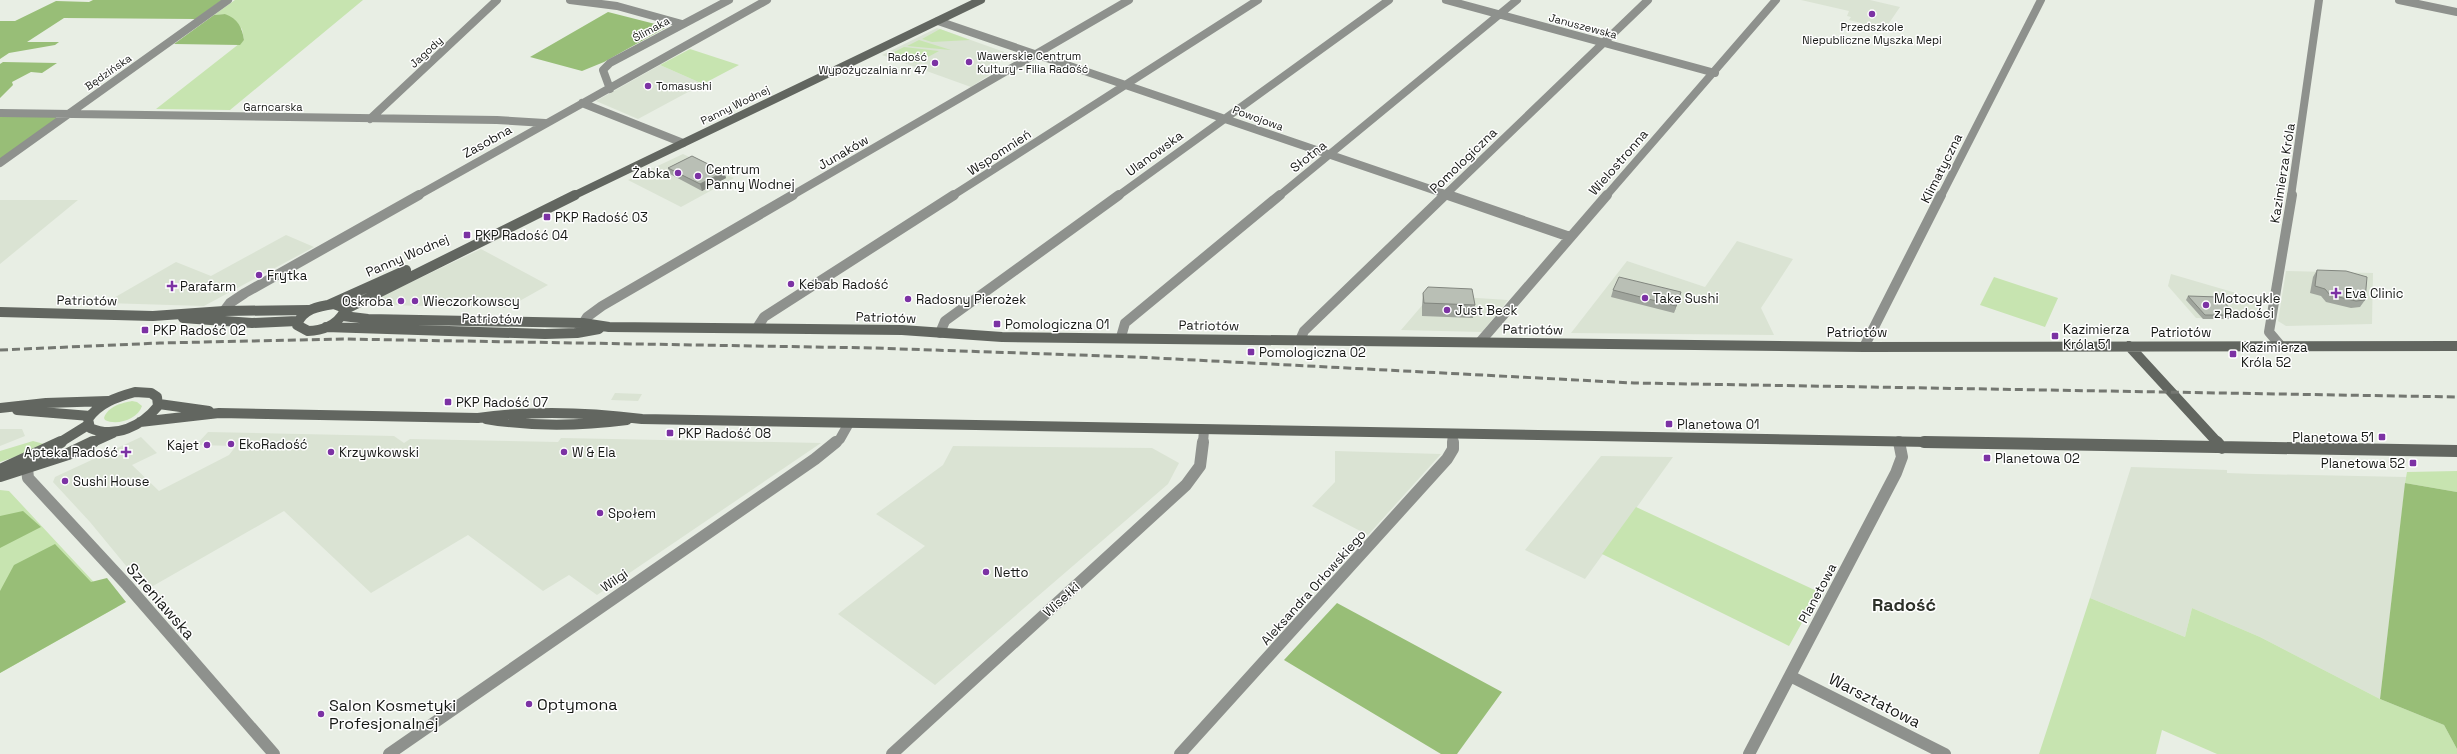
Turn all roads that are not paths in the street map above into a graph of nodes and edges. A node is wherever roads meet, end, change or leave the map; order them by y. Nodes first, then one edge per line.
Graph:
1 (228, 0) edge
2 (497, 0) edge
3 (570, 0) edge
4 (626, 0) edge
5 (729, 0) edge
6 (767, 0) edge
7 (981, 0) edge
8 (1129, 0) edge
9 (1258, 0) edge
10 (1389, 0) edge
11 (1446, 0) edge
12 (1517, 0) edge
13 (1648, 0) edge
14 (1776, 0) edge
15 (2040, 0) edge
16 (2319, 0) edge
17 (2398, 0) edge
18 (617, 6) junction
19 (2457, 12) edge
20 (1500, 14) junction
21 (938, 21) junction
22 (682, 24) junction
23 (1603, 43) junction
24 (1037, 53) junction
25 (1715, 72) junction
26 (1127, 84) junction
27 (610, 89) junction
28 (582, 103) junction
29 (0, 113) edge
30 (68, 114) junction
31 (1225, 118) junction
32 (370, 119) junction
33 (545, 123) junction
34 (683, 143) junction
35 (1329, 155) junction
36 (0, 163) edge
37 (1446, 195) junction
38 (498, 232) junction
39 (1570, 237) junction
40 (328, 304) junction
41 (309, 310) junction
42 (224, 311) junction
43 (0, 312) edge
44 (343, 313) junction
45 (173, 316) junction
46 (297, 321) junction
47 (582, 323) junction
48 (326, 327) junction
49 (609, 327) junction
50 (757, 328) junction
51 (577, 333) junction
52 (940, 333) junction
53 (1121, 337) junction
54 (1300, 340) junction
55 (1480, 342) junction
56 (2280, 345) junction
57 (2129, 346) junction
58 (2457, 346) edge
59 (1864, 347) junction
60 (108, 401) junction
61 (159, 404) junction
62 (3, 408) edge
63 (219, 413) junction
64 (89, 420) junction
65 (140, 422) junction
66 (849, 423) junction
67 (122, 429) junction
68 (1204, 430) junction
69 (1452, 434) junction
70 (1899, 442) junction
71 (2222, 448) junction
72 (2457, 452) edge
73 (27, 468) junction
74 (0, 470) edge
75 (0, 476) edge
76 (1790, 676) junction
77 (274, 754) edge
78 (389, 754) edge
79 (892, 754) edge
80 (1180, 754) edge
81 (1749, 754) edge
82 (1945, 754) edge

1 - 30 street, Będzińska
2 - 32 street, Jagody
3 - 18 street
4 - 18 street
5 - 22 street, Ślimaka
6 - 27 street, Zasobna
7 - 21 main road, Panny Wodnej
8 - 24 street, Junaków
9 - 26 street, Wspomnień
10 - 31 street, Ulanowska
11 - 20 street, Januszewska
12 - 20 street, Słotna
13 - 23 street, Pomologiczna
14 - 25 street, Wielostronna
15 - 59 street, Klimatyczna
16 - 56 street, Kazimierza Króla
17 - 19 street
18 - 22 street
20 - 23 street, Januszewska
20 - 35 street, Słotna
21 - 24 street, Powojowa
21 - 34 main road, Panny Wodnej
22 - 27 street, Ślimaka
23 - 25 street, Januszewska
23 - 37 street, Pomologiczna
24 - 26 street, Powojowa
24 - 47 street, Junaków
25 - 39 street, Wielostronna
26 - 31 street, Powojowa
26 - 50 street, Wspomnień
27 - 28 street, Zasobna
28 - 33 street, Zasobna
28 - 34 street
29 - 30 street, Garncarska
30 - 32 street, Garncarska
30 - 36 street, Będzińska
31 - 35 street, Powojowa
31 - 52 street, Ulanowska
32 - 33 street, Garncarska
33 - 42 street, Zasobna
34 - 38 main road, Panny Wodnej
35 - 37 street, Powojowa
35 - 53 street, Słotna
37 - 39 street, Powojowa
37 - 54 street, Pomologiczna
38 - 40 main road, Panny Wodnej
38 - 44 main road, Panny Wodnej
39 - 55 street, Wielostronna
40 - 41 main road, Panny Wodnej
40 - 44 main road, Patriotów
41 - 42 main road, Patriotów
41 - 46 main road
42 - 45 main road, Patriotów
43 - 45 main road, Patriotów
44 - 47 main road, Patriotów
44 - 48 main road, Panny Wodnej
45 - 46 main road, Patriotów
46 - 48 main road, Patriotów
47 - 49 main road, Patriotów
47 - 51 street, Junaków
48 - 51 main road, Patriotów
49 - 50 main road, Patriotów
49 - 51 main road, Patriotów
50 - 52 main road, Patriotów
52 - 53 main road, Patriotów
53 - 54 main road, Patriotów
54 - 55 main road, Patriotów
55 - 59 main road, Patriotów
56 - 57 main road, Patriotów
56 - 58 main road, Patriotów
57 - 59 main road, Patriotów
57 - 71 main road
60 - 61 main road
60 - 62 main road
60 - 64 main road
61 - 63 main road
61 - 65 main road
62 - 64 main road
63 - 65 main road
63 - 66 main road
64 - 67 main road
64 - 74 main road
65 - 67 main road
66 - 68 main road
66 - 78 street, Wilgi
67 - 73 main road
68 - 69 main road
68 - 79 street, Wisełki
69 - 70 main road
69 - 80 street, Aleksandra Orłowskiego
70 - 71 main road
70 - 76 street, Planetowa
71 - 72 main road
73 - 75 main road
73 - 77 street, Szreniawska
76 - 81 street, Planetowa
76 - 82 street, Warsztatowa

